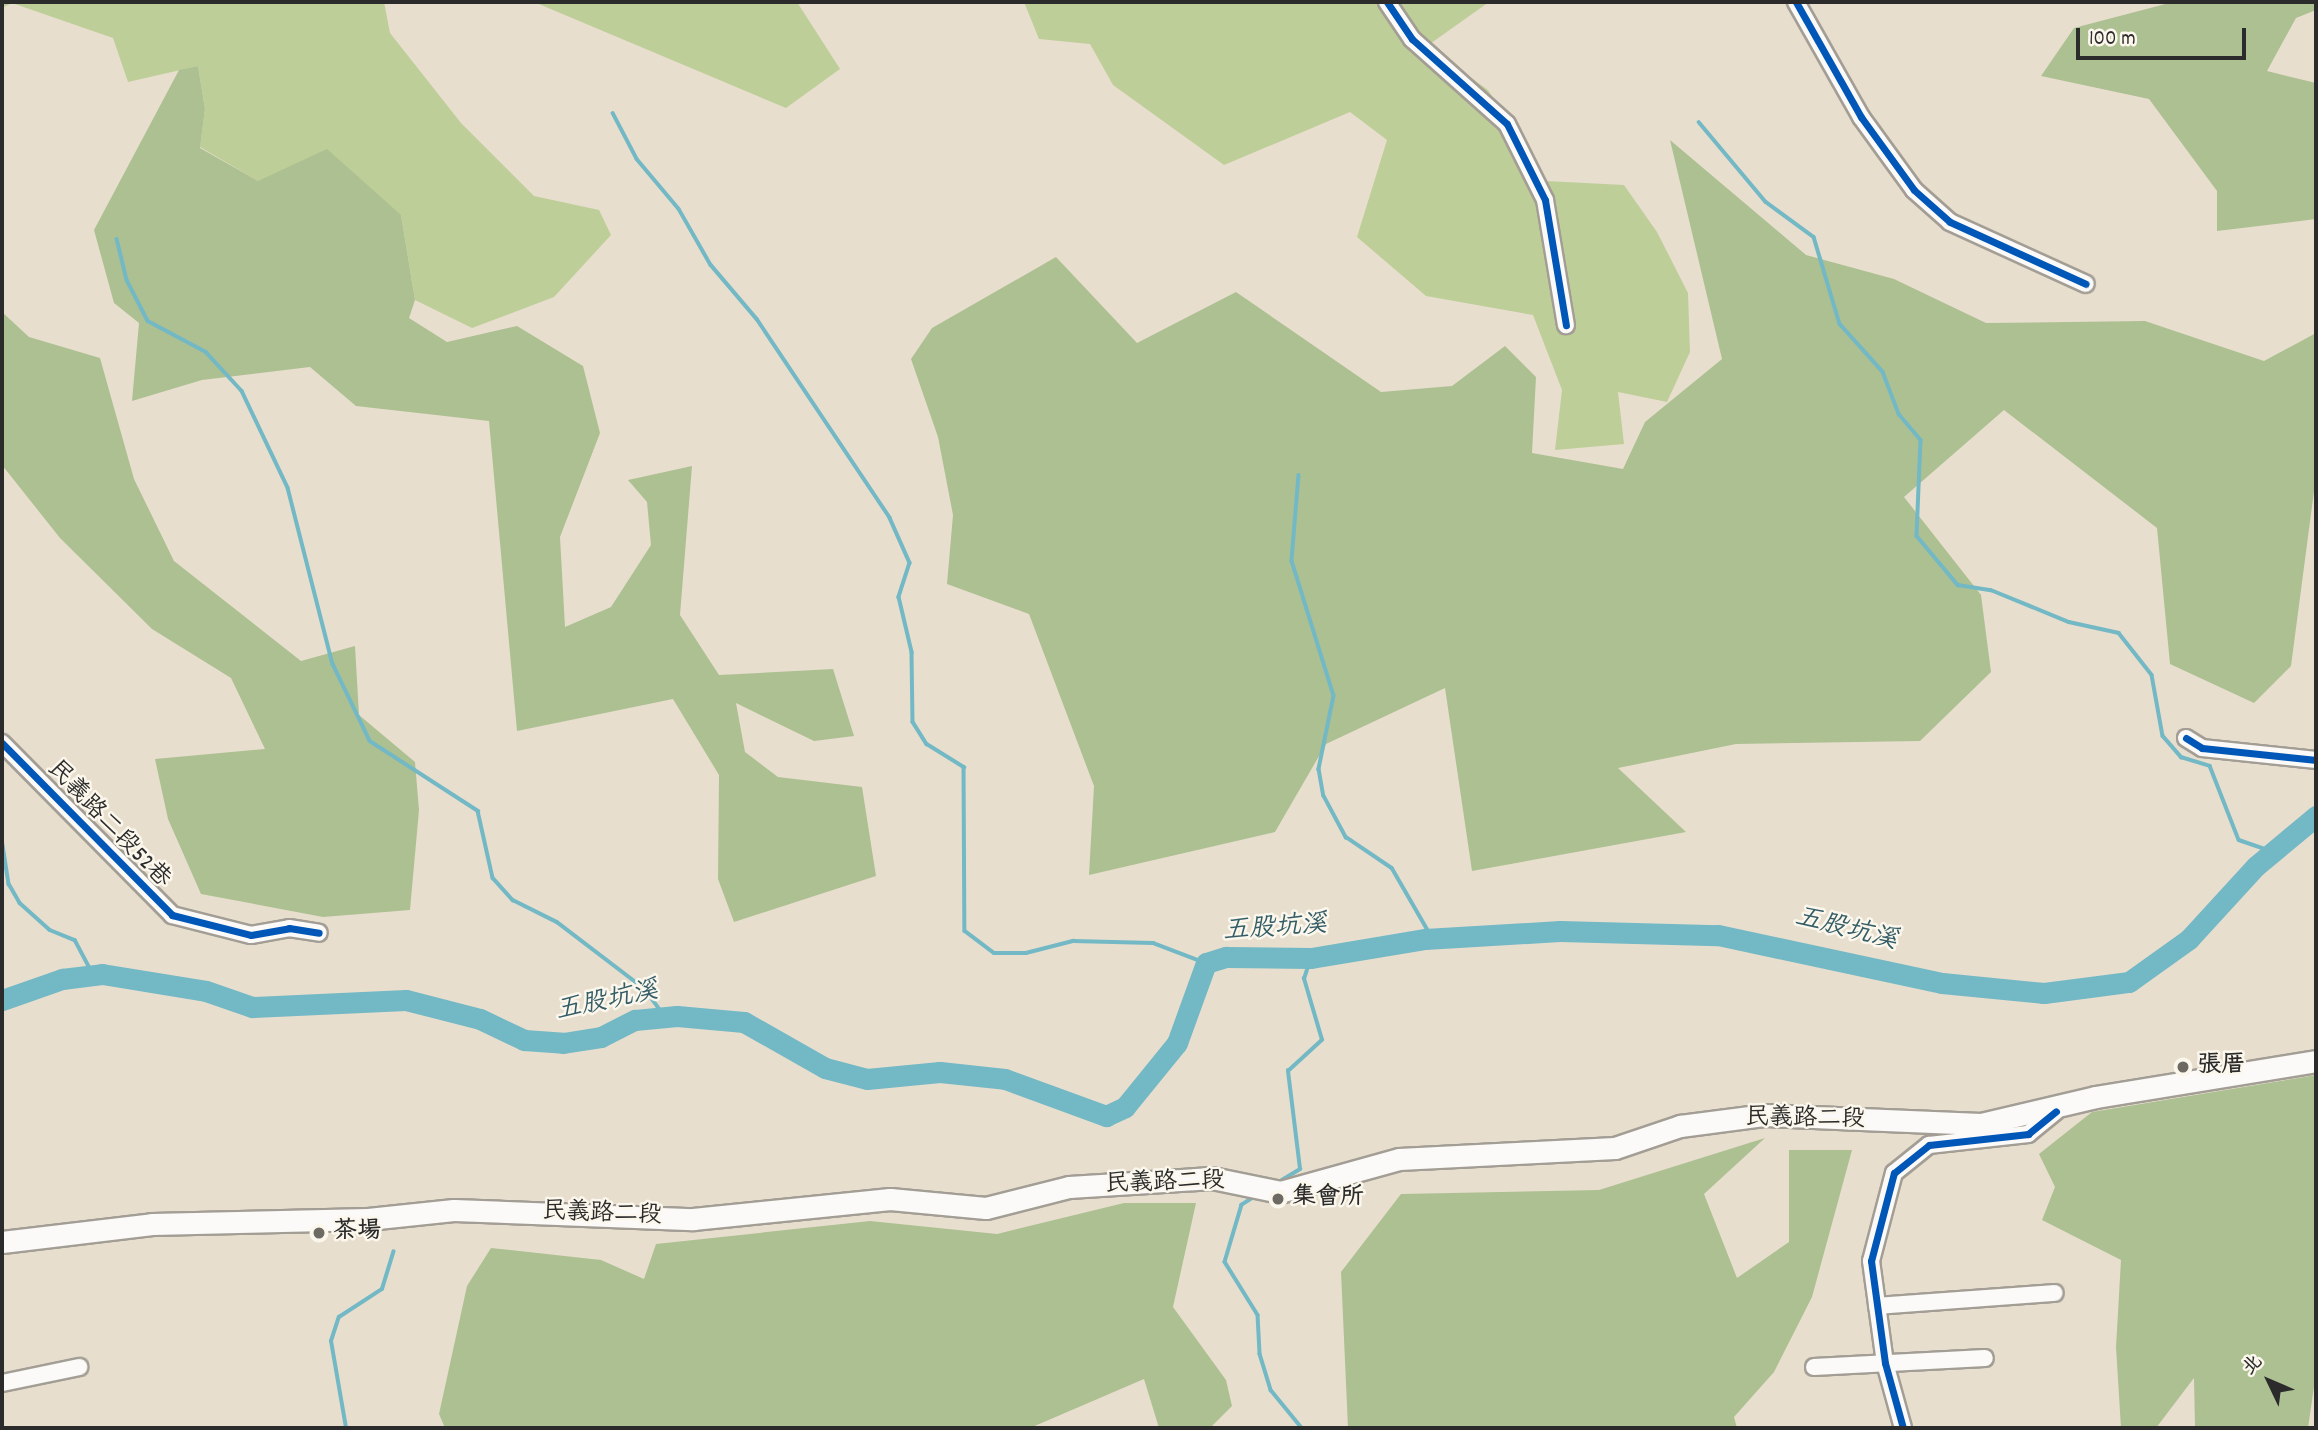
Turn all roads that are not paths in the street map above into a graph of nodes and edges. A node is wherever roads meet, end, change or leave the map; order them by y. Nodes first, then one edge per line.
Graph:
1 (1387, 2) edge
2 (1796, 2) edge
3 (2086, 284) dead end
4 (1566, 325) dead end
5 (2186, 738) dead end
6 (2, 743) edge
7 (2316, 760) edge
8 (319, 933) dead end
9 (2316, 1061) edge
10 (2056, 1111) junction
11 (2, 1242) edge
12 (2055, 1293) dead end
13 (1877, 1306) junction
14 (1985, 1358) dead end
15 (1885, 1363) junction
16 (79, 1367) dead end
17 (1814, 1367) dead end
18 (2, 1382) edge
19 (1903, 1428) edge

1 - 4 street
2 - 3 street
5 - 7 street
6 - 8 street, 民義路二段52巷
9 - 10 main road, 民義路二段
10 - 11 main road, 民義路二段
10 - 13 street
12 - 13 street
13 - 15 street
14 - 15 street
15 - 17 street
15 - 19 street
16 - 18 street

